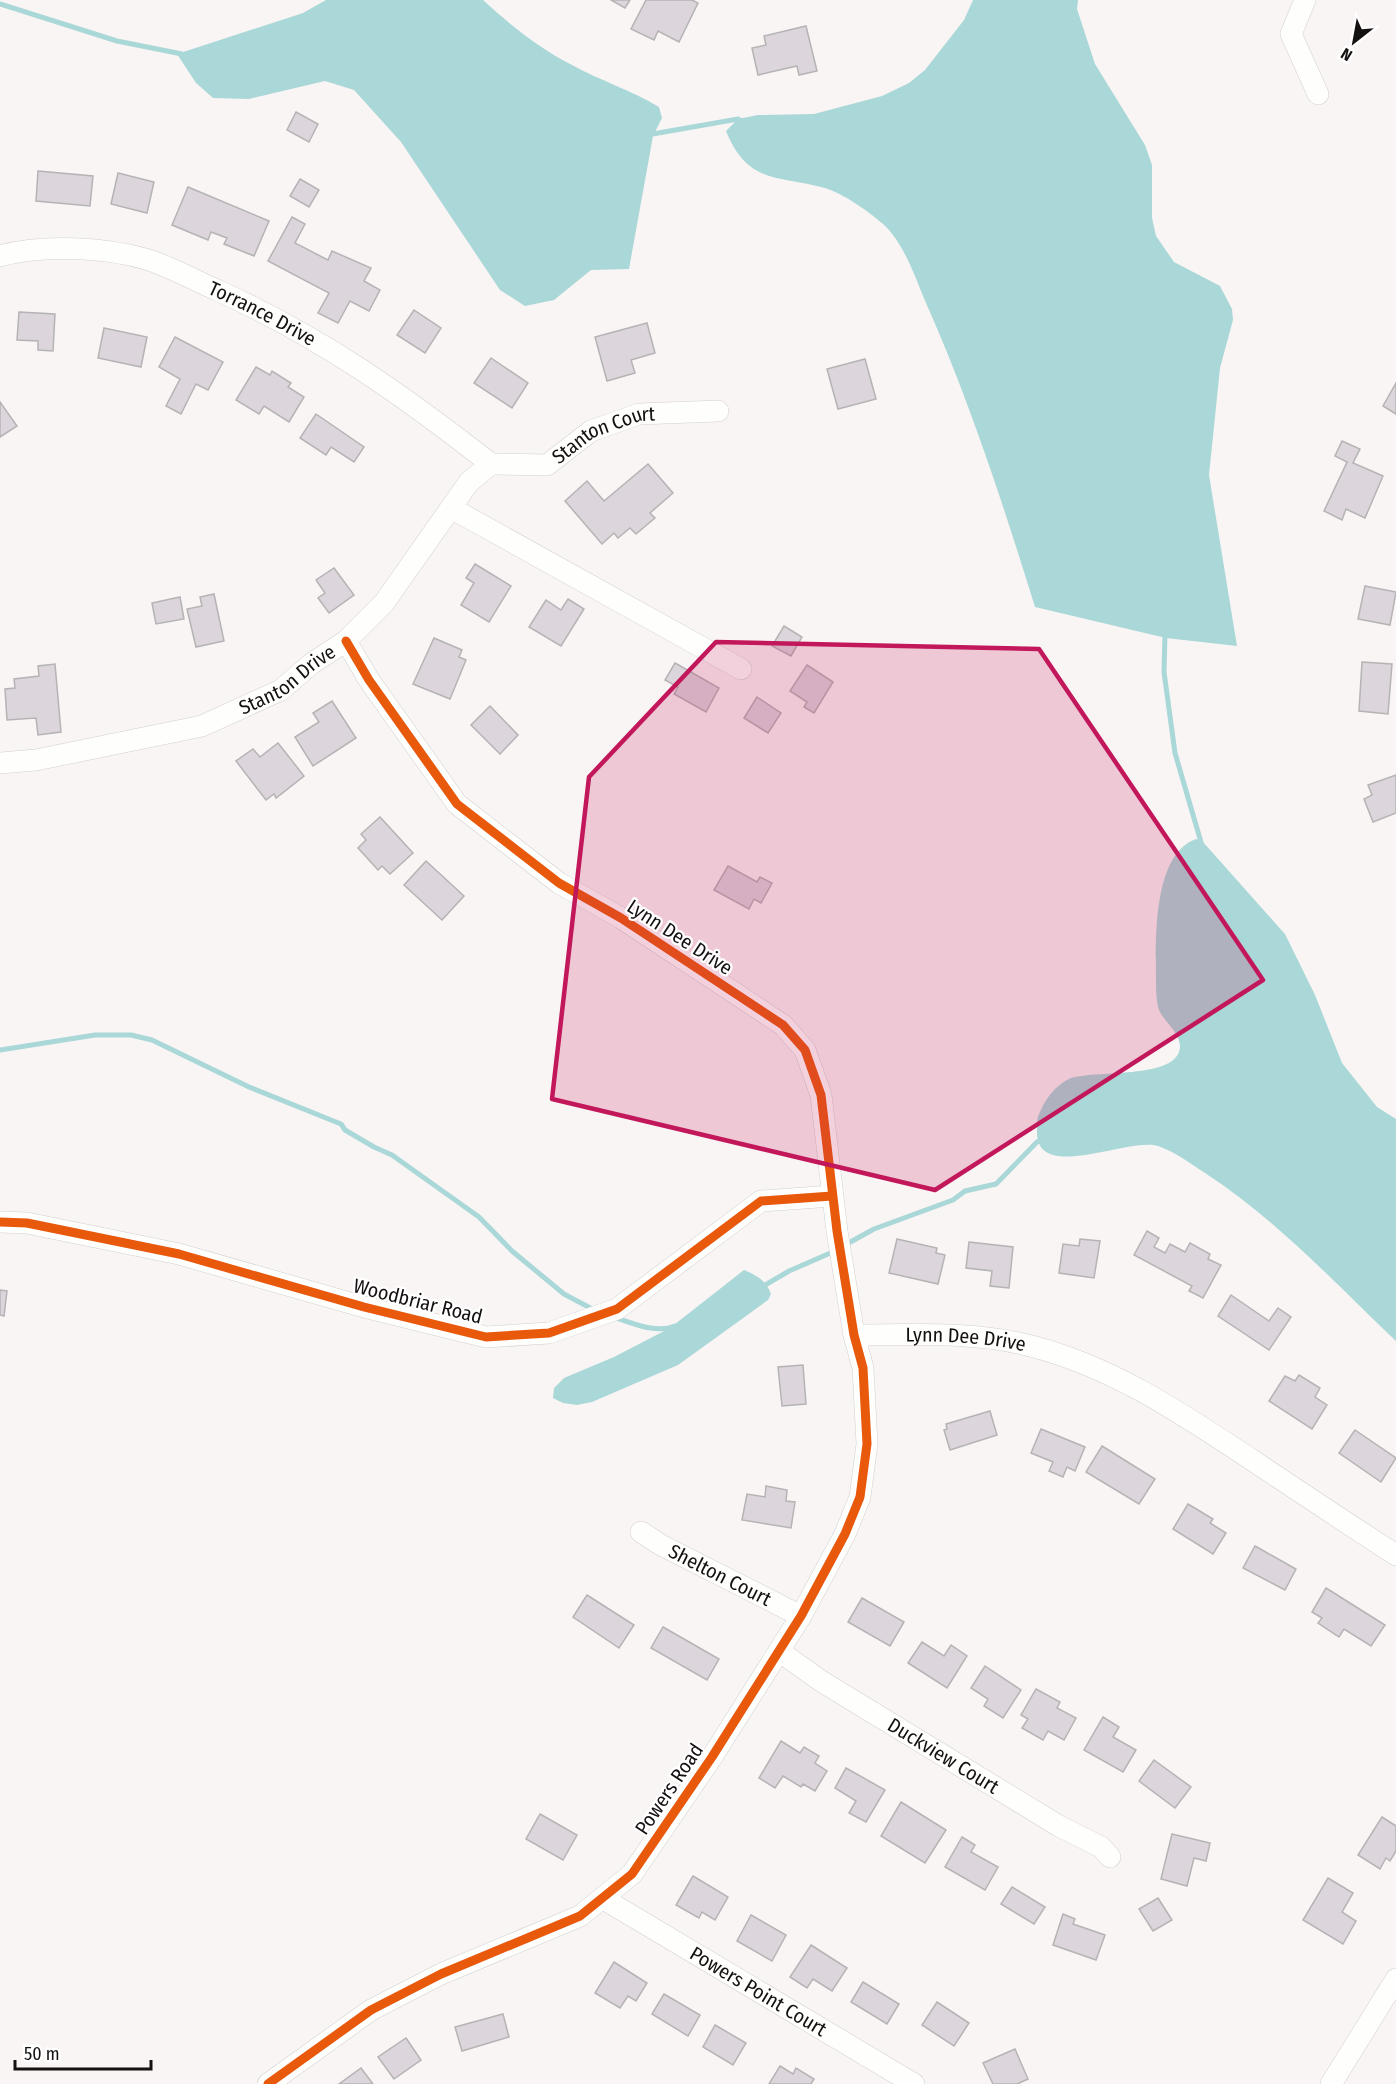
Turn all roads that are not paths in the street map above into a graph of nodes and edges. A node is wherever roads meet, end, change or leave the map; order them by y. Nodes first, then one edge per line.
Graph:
1 (1305, 0) edge
2 (1318, 94) dead end
3 (0, 256) edge
4 (718, 411) dead end
5 (491, 464) junction
6 (451, 508) junction
7 (346, 641) junction
8 (741, 669) dead end
9 (0, 763) edge
10 (832, 1196) junction
11 (0, 1222) edge
12 (854, 1335) junction
13 (641, 1532) dead end
14 (1396, 1555) edge
15 (801, 1616) junction
16 (779, 1651) junction
17 (1110, 1857) dead end
18 (602, 1898) junction
19 (1396, 1979) edge
20 (268, 2084) edge
21 (914, 2084) edge
22 (1331, 2084) edge

1 - 2 street
3 - 5 street, Torrance Drive
4 - 5 street, Stanton Court
5 - 6 street, Stanton Drive
6 - 7 street, Stanton Drive
6 - 8 street
7 - 9 street, Stanton Drive
7 - 10 street, Lynn Dee Drive
10 - 11 street, Woodbriar Road
10 - 12 street, Lynn Dee Drive
12 - 14 street, Lynn Dee Drive
12 - 15 street, Powers Road
13 - 15 street, Shelton Court
15 - 16 street, Powers Road
16 - 17 street, Duckview Court
16 - 18 street, Powers Road
18 - 20 street, Powers Road
18 - 21 street, Powers Point Court
19 - 22 street

